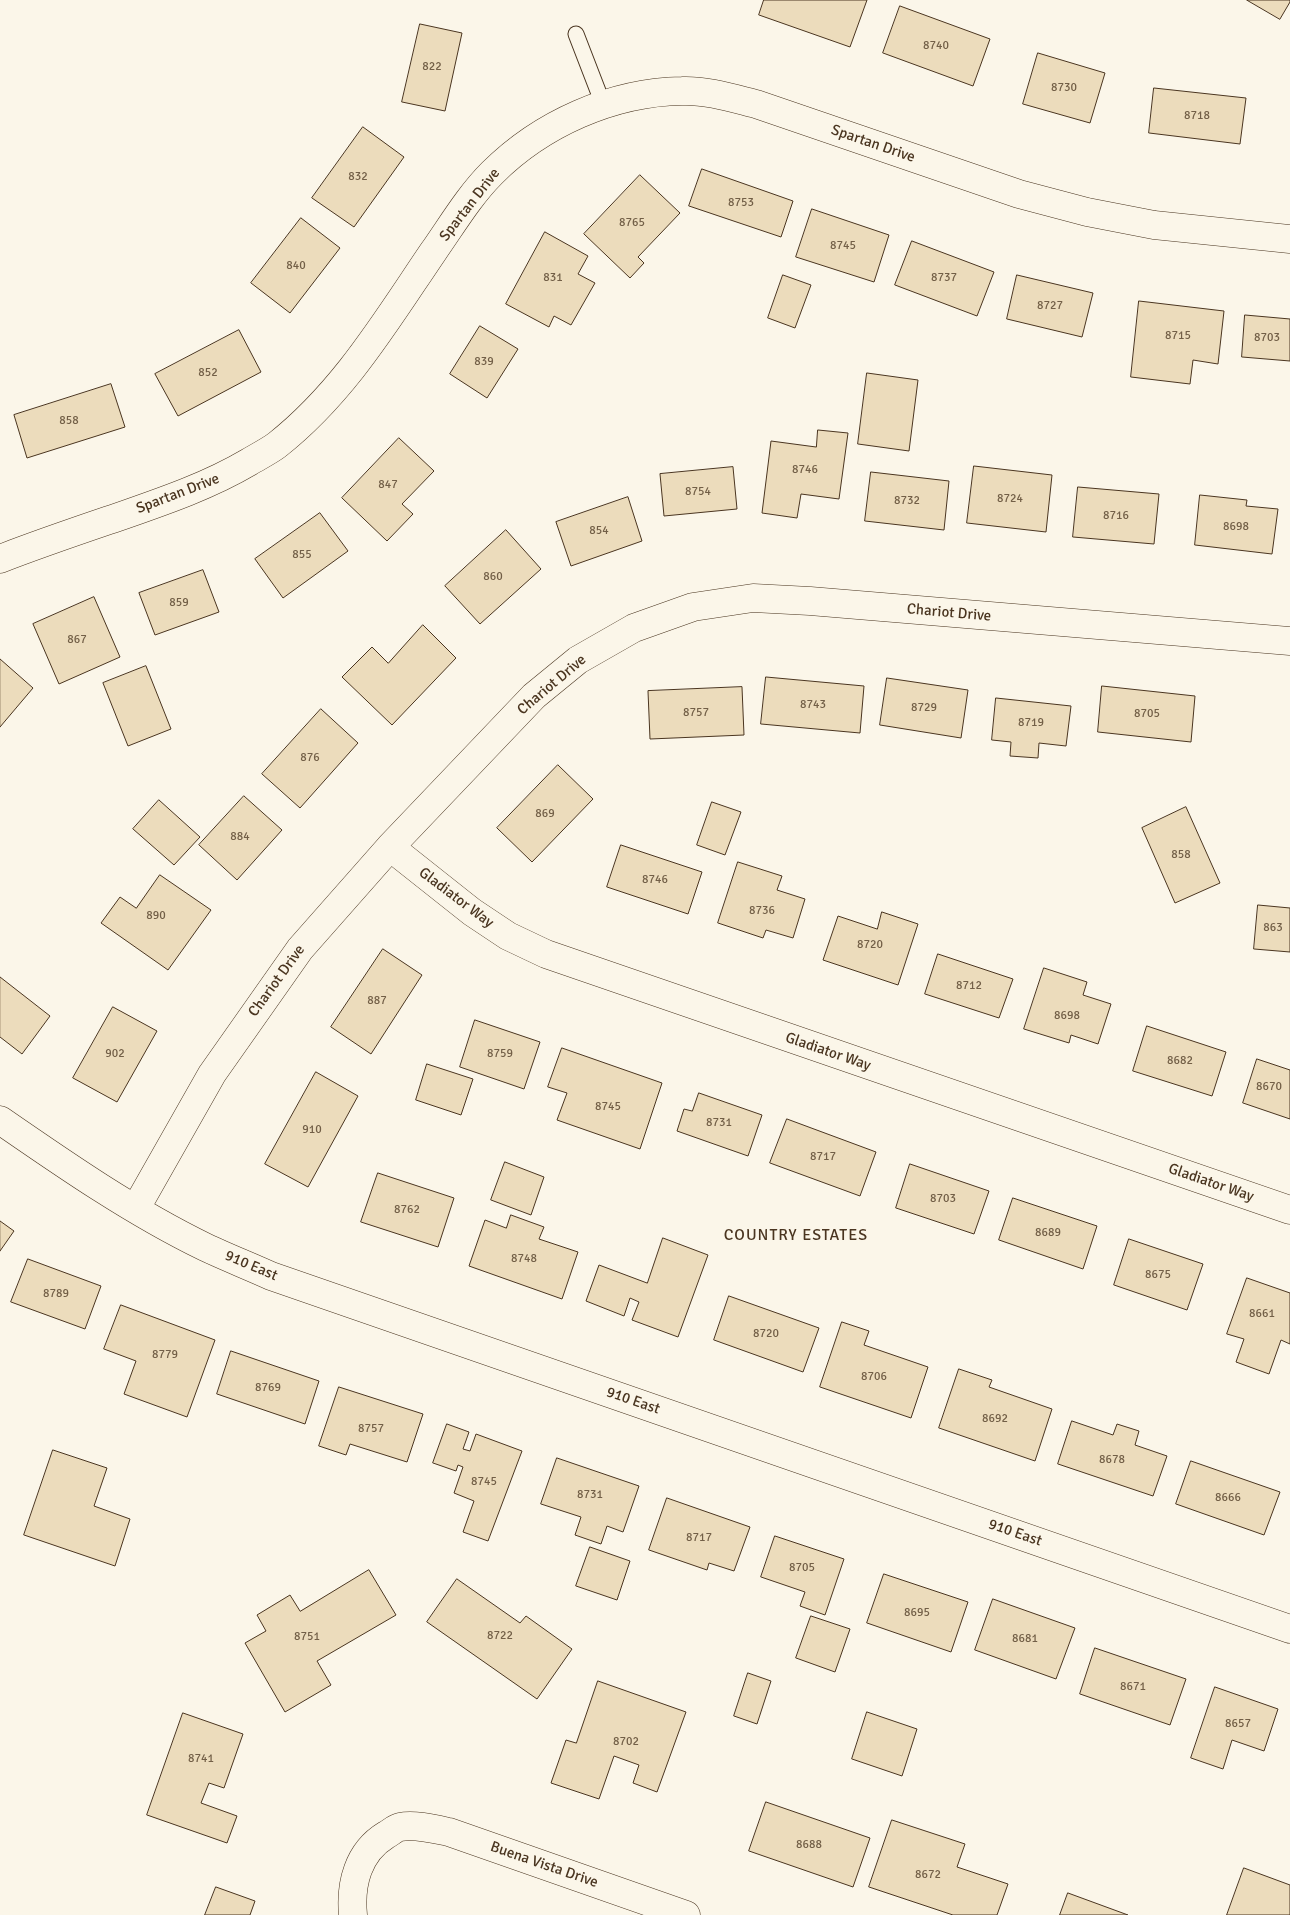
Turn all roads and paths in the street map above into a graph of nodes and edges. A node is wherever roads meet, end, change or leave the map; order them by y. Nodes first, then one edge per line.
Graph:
1 (576, 34) dead end
2 (603, 104) junction
3 (1290, 239) edge
4 (0, 559) edge
5 (1290, 641) edge
6 (390, 847) junction
7 (0, 1120) edge
8 (136, 1208) junction
9 (1290, 1210) edge
10 (1290, 1629) edge
11 (354, 1915) edge
12 (686, 1915) edge

1 - 2 lane
2 - 3 street, Spartan Drive
2 - 4 street, Spartan Drive
5 - 6 street, Chariot Drive
6 - 8 street, Chariot Drive
6 - 9 street, Gladiator Way
7 - 8 street, 910 East
8 - 10 street, 910 East
11 - 12 street, Buena Vista Drive

